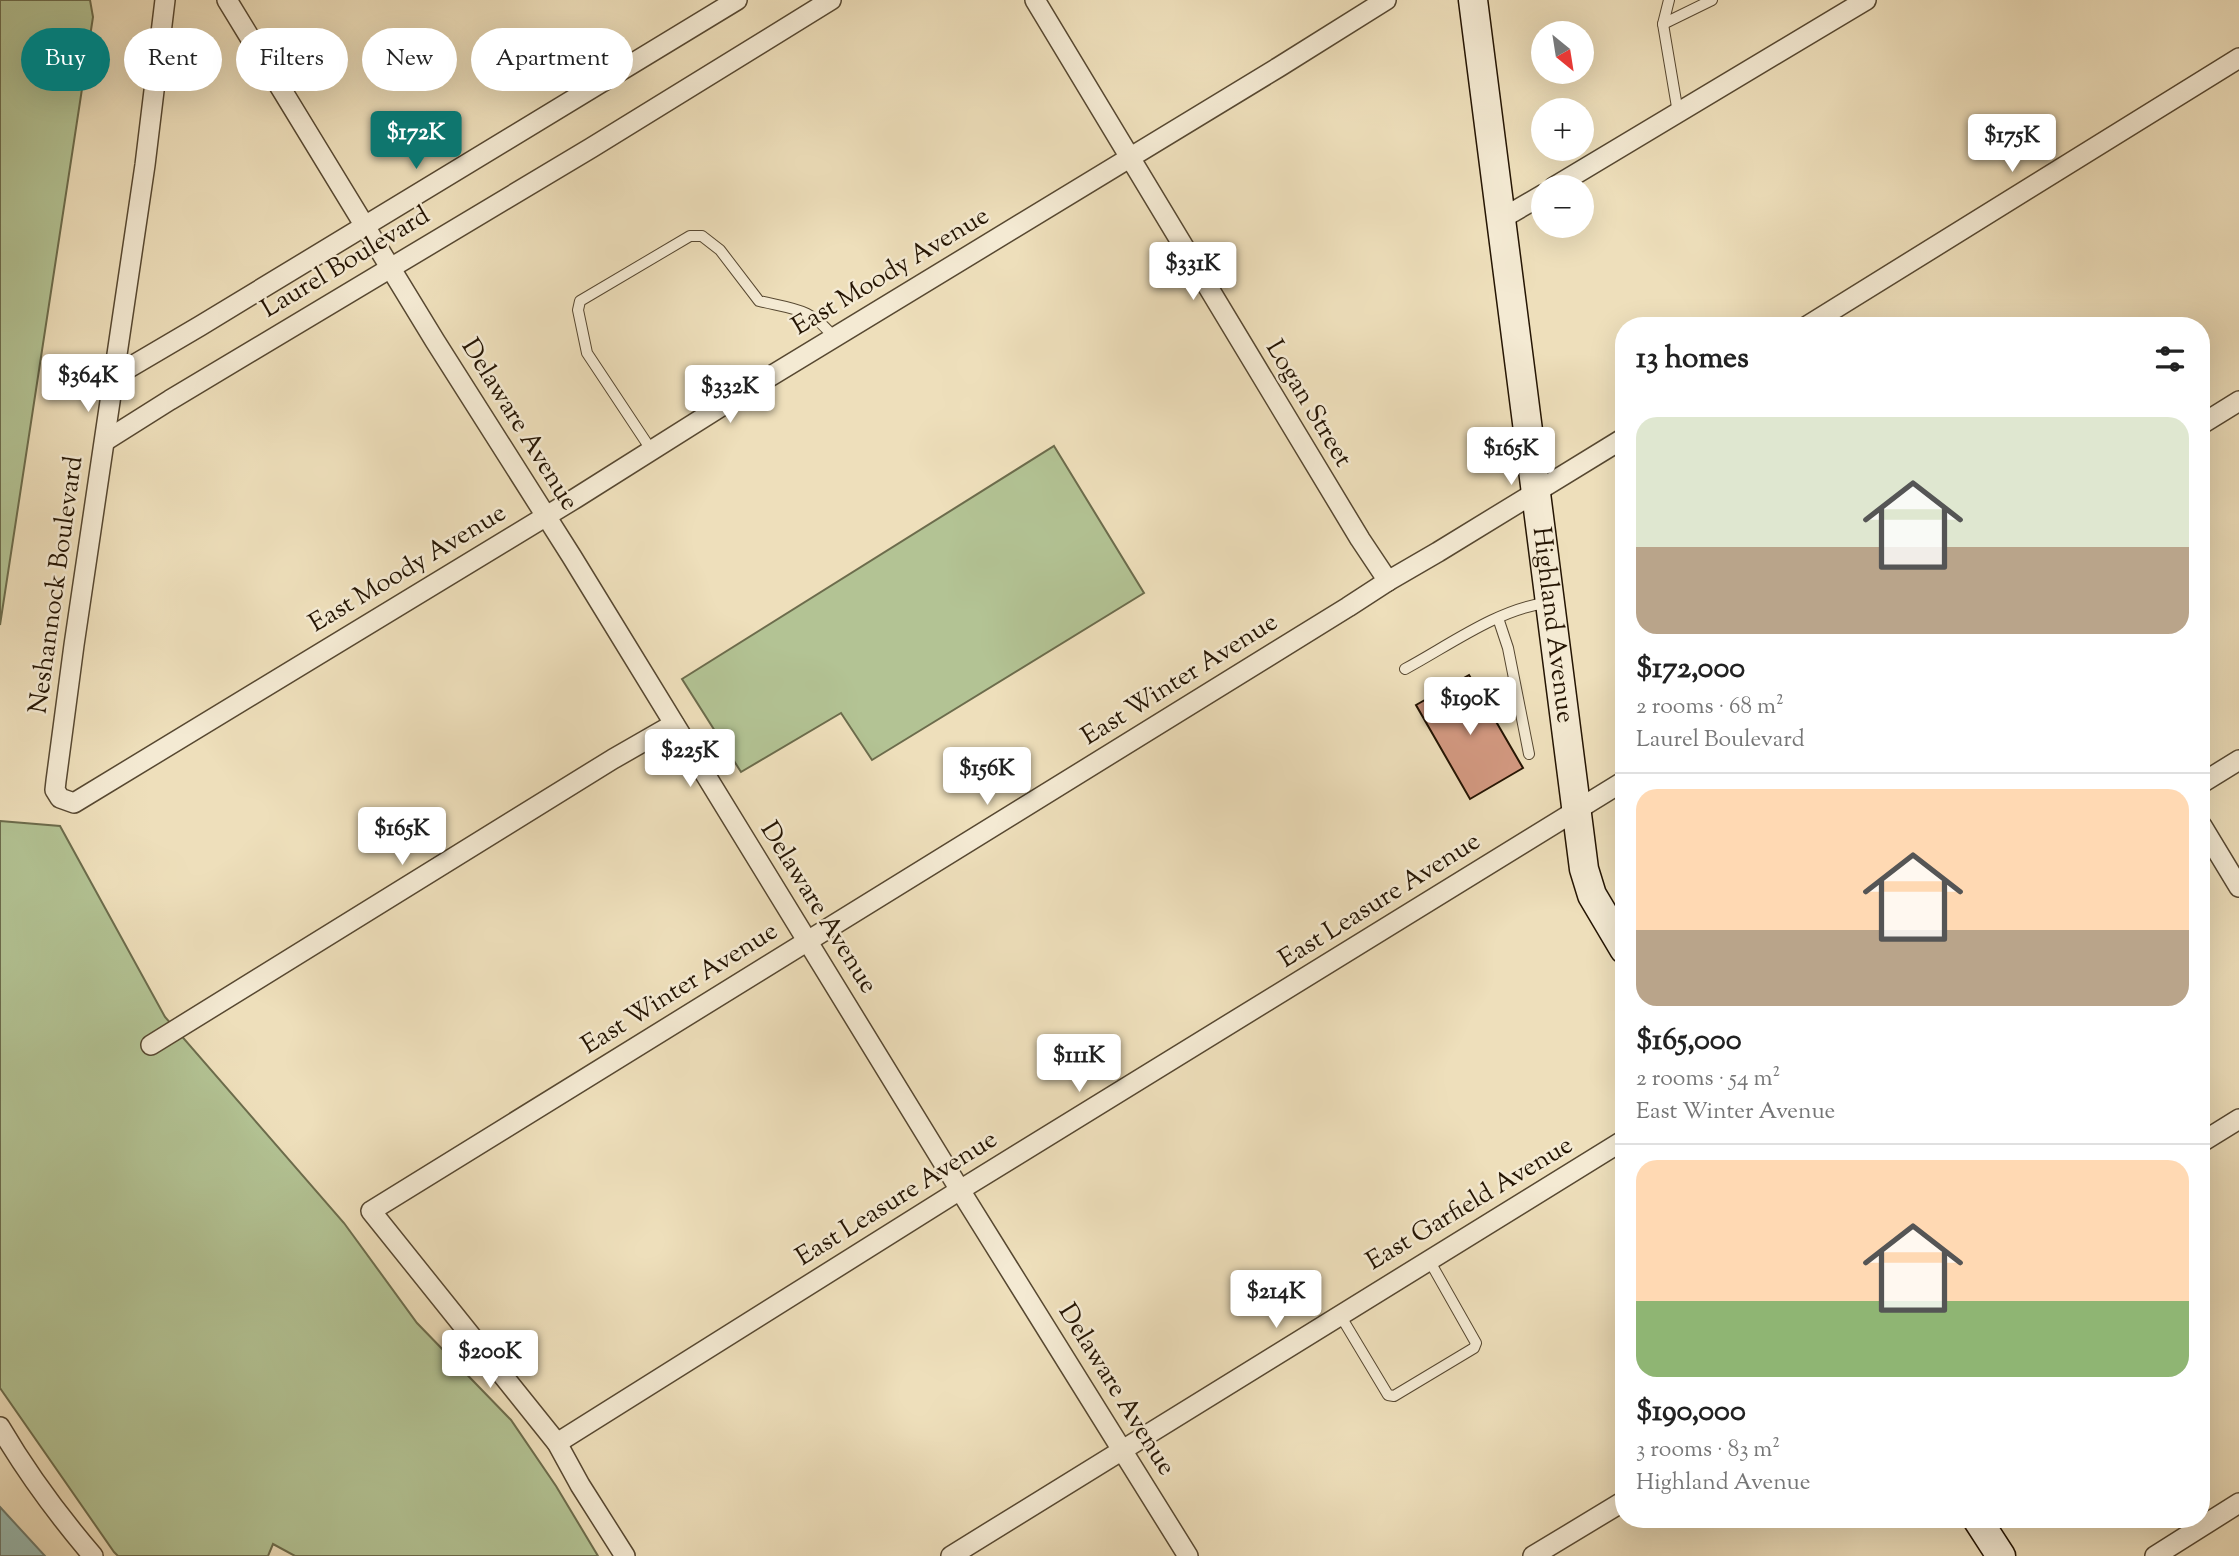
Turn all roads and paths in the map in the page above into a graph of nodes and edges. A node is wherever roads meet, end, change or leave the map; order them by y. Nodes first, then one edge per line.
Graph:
1 (227, 0) edge
2 (737, 0) edge
3 (831, 0) edge
4 (1035, 0) edge
5 (1385, 0) edge
6 (1473, 0) edge
7 (1669, 0) edge
8 (1712, 0) edge
9 (1867, 0) edge
10 (167, 1) edge
11 (1663, 24) junction
12 (2239, 58) edge
13 (1678, 114) junction
14 (1131, 157) junction
15 (1574, 175) edge
16 (1531, 202) edge
17 (1501, 219) junction
18 (365, 226) junction
19 (390, 267) junction
20 (1822, 317) edge
21 (834, 338) junction
22 (115, 376) junction
23 (2239, 401) edge
24 (2210, 419) edge
25 (105, 441) junction
26 (1615, 444) edge
27 (652, 451) junction
28 (1536, 492) junction
29 (545, 516) junction
30 (1388, 581) junction
31 (1550, 603) junction
32 (1498, 618) junction
33 (1405, 669) dead end
34 (674, 724) junction
35 (1530, 754) dead end
36 (2239, 760) edge
37 (2210, 778) edge
38 (1615, 787) edge
39 (64, 801) joint
40 (1575, 811) junction
41 (2210, 839) edge
42 (2239, 887) edge
43 (1615, 934) edge
44 (807, 941) junction
45 (151, 1045) dead end
46 (2239, 1119) edge
47 (2210, 1137) edge
48 (1615, 1146) edge
49 (960, 1190) junction
50 (1429, 1260) junction
51 (1340, 1315) junction
52 (0, 1427) edge
53 (557, 1443) junction
54 (1122, 1451) junction
55 (2239, 1503) edge
56 (1615, 1506) edge
57 (2210, 1521) edge
58 (1983, 1528) edge
59 (2199, 1528) edge
60 (93, 1556) edge
61 (625, 1556) edge
62 (951, 1556) edge
63 (1188, 1556) edge
64 (1533, 1556) edge
65 (2001, 1556) edge
66 (2154, 1556) edge

1 - 18 street, Delaware Avenue
2 - 18 street, Laurel Boulevard
3 - 19 street, Laurel Boulevard
4 - 14 street, Logan Street
5 - 14 street, East Moody Avenue
6 - 17 main road, Highland Avenue
7 - 11 lane
8 - 11 lane
9 - 13 street
10 - 22 street, Neshannock Boulevard
11 - 13 lane
12 - 20 street
13 - 15 street
14 - 21 street, East Moody Avenue
14 - 30 street, Logan Street
16 - 17 street
17 - 28 main road, Highland Avenue
18 - 19 street, Delaware Avenue
18 - 22 street, Laurel Boulevard
19 - 25 street, Laurel Boulevard
19 - 29 street, Delaware Avenue
21 - 27 street, East Moody Avenue
21 - 27 lane
22 - 25 street, Neshannock Boulevard
23 - 24 street
25 - 39 street, Neshannock Boulevard
26 - 28 street, East Winter Avenue
27 - 29 street, East Moody Avenue
28 - 30 street, East Winter Avenue
28 - 31 main road, Highland Avenue
29 - 34 street, Delaware Avenue
29 - 39 street, East Moody Avenue
30 - 44 street, East Winter Avenue
31 - 32 lane
31 - 40 main road, Highland Avenue
32 - 33 lane
32 - 35 lane
34 - 44 street, Delaware Avenue
34 - 45 street
36 - 37 street
38 - 40 street, East Leasure Avenue
40 - 43 main road, Highland Avenue
40 - 49 street, East Leasure Avenue
41 - 42 street
44 - 49 street, Delaware Avenue
44 - 53 street, East Winter Avenue
46 - 47 street
48 - 50 street, East Garfield Avenue
49 - 53 street, East Leasure Avenue
49 - 54 street, Delaware Avenue
50 - 51 street, East Garfield Avenue
50 - 51 lane
51 - 54 street, East Garfield Avenue
52 - 60 street
53 - 61 street
54 - 62 street, East Garfield Avenue
54 - 63 street, Delaware Avenue
55 - 57 street
56 - 64 street
58 - 65 main road
59 - 66 street

